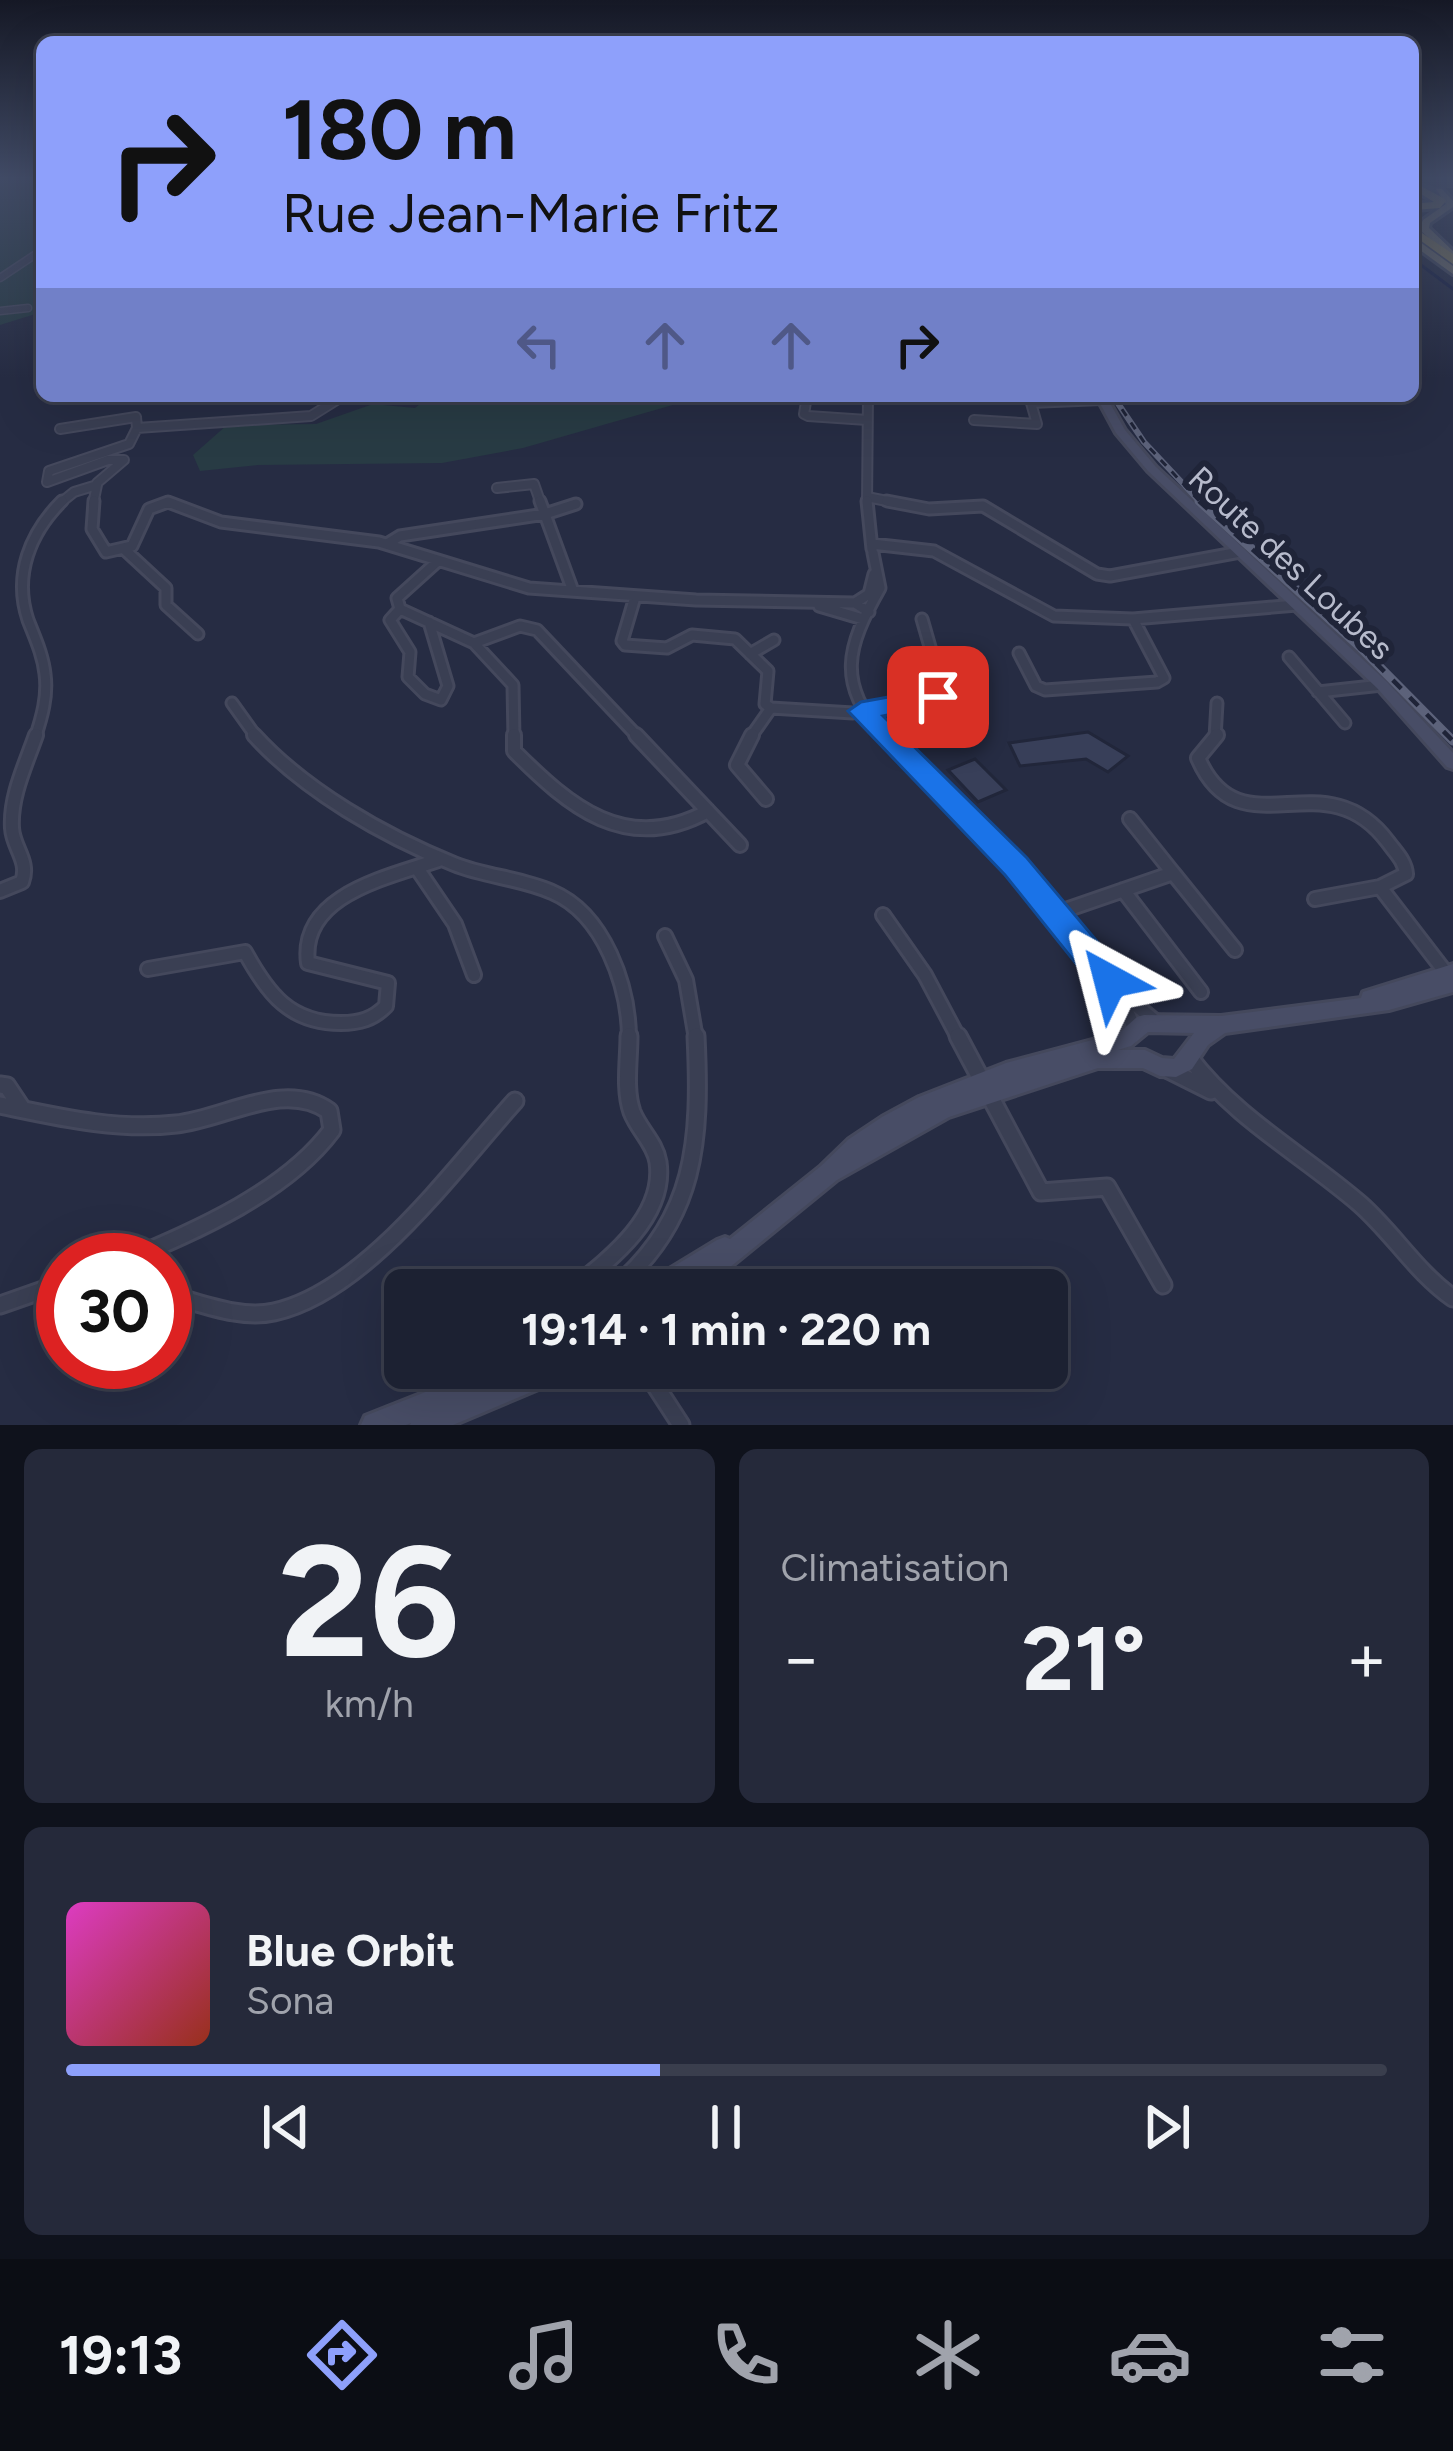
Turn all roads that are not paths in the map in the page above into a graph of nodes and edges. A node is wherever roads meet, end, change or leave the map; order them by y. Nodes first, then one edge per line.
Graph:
1 (1419, 246) edge
2 (36, 254) edge
3 (1453, 272) edge
4 (0, 278) edge
5 (28, 308) dead end
6 (0, 311) edge
7 (333, 402) edge
8 (806, 402) edge
9 (868, 402) edge
10 (1045, 402) edge
11 (1104, 402) edge
12 (868, 420) junction
13 (974, 420) dead end
14 (137, 428) junction
15 (60, 429) dead end
16 (97, 483) junction
17 (497, 488) dead end
18 (867, 497) junction
19 (576, 504) dead end
20 (545, 514) junction
21 (387, 544) junction
22 (872, 549) junction
23 (125, 550) junction
24 (1240, 552) junction
25 (438, 561) junction
26 (573, 592) junction
27 (635, 597) junction
28 (1297, 605) junction
29 (400, 609) junction
30 (848, 610) junction
31 (866, 615) junction
32 (922, 619) dead end
33 (1133, 620) junction
34 (429, 622) junction
35 (198, 634) dead end
36 (854, 634) junction
37 (774, 640) dead end
38 (474, 643) junction
39 (1019, 652) dead end
40 (750, 653) junction
41 (1289, 657) dead end
42 (1382, 685) junction
43 (1318, 692) junction
44 (232, 703) dead end
45 (1217, 703) dead end
46 (771, 708) junction
47 (861, 711) junction
48 (1345, 723) dead end
49 (1453, 763) edge
50 (766, 799) dead end
51 (708, 811) junction
52 (1130, 819) dead end
53 (740, 845) dead end
54 (441, 859) junction
55 (417, 868) junction
56 (1173, 873) junction
57 (1380, 887) junction
58 (1123, 890) junction
59 (0, 891) edge
60 (1315, 899) dead end
61 (1057, 914) junction
62 (883, 915) dead end
63 (665, 936) dead end
64 (1235, 950) dead end
65 (148, 969) dead end
66 (474, 975) dead end
67 (1451, 978) edge
68 (1110, 981) junction
69 (1201, 992) dead end
70 (1163, 1023) junction
71 (1221, 1025) junction
72 (1134, 1033) junction
73 (1190, 1055) junction
74 (1155, 1064) junction
75 (0, 1085) edge
76 (987, 1087) junction
77 (1219, 1095) junction
78 (514, 1101) dead end
79 (0, 1105) edge
80 (21, 1107) junction
81 (184, 1233) edge
82 (744, 1238) junction
83 (596, 1269) edge
84 (634, 1269) edge
85 (692, 1269) edge
86 (708, 1269) edge
87 (1163, 1285) dead end
88 (36, 1294) edge
89 (1453, 1298) edge
90 (192, 1300) edge
91 (0, 1305) edge
92 (465, 1389) edge
93 (507, 1389) edge
94 (658, 1389) edge
95 (377, 1425) edge
96 (422, 1425) edge
97 (681, 1425) edge

1 - 3 highway
2 - 4 street
5 - 6 street
7 - 14 street
8 - 12 street
9 - 12 street
10 - 13 street
11 - 24 main road, Route des Loubes
12 - 18 street
14 - 15 street
14 - 16 street
16 - 23 street
16 - 59 street
17 - 20 street
18 - 22 street
18 - 24 street
19 - 20 street
20 - 21 street
20 - 26 street
21 - 23 street
21 - 25 street
22 - 30 street
22 - 31 street
22 - 33 street
23 - 35 street
24 - 28 main road, Route des Loubes
25 - 26 street
25 - 29 street
26 - 27 street
27 - 30 street
27 - 40 street
28 - 33 street
28 - 42 main road, Route des Loubes
29 - 34 street
29 - 34 street
30 - 31 street
30 - 36 street
31 - 36 street
32 - 47 street
33 - 39 street
34 - 38 street
36 - 47 street
37 - 40 street
38 - 51 street
38 - 51 street
40 - 46 street
41 - 43 street
42 - 43 street
42 - 49 main road, Route des Loubes
43 - 48 street
44 - 54 street
45 - 57 street
46 - 47 street
46 - 50 street
47 - 61 street
51 - 53 street
52 - 56 street
54 - 55 street
54 - 83 street
55 - 65 street
55 - 66 street
56 - 58 street
56 - 64 street
57 - 60 street
57 - 67 street
58 - 61 street
58 - 69 street
61 - 68 street
62 - 76 street
63 - 84 street
67 - 71 main road
68 - 70 street
68 - 72 street
70 - 71 main road
70 - 72 main road
70 - 73 main road
71 - 73 main road
72 - 74 main road
72 - 76 main road
73 - 74 main road
73 - 77 street
74 - 76 main road
74 - 77 street
75 - 80 street
76 - 82 main road
76 - 87 street
77 - 89 street
78 - 90 street
79 - 80 street
80 - 81 street
82 - 85 main road
82 - 86 main road
88 - 91 street
92 - 95 main road
93 - 96 main road
94 - 97 street

